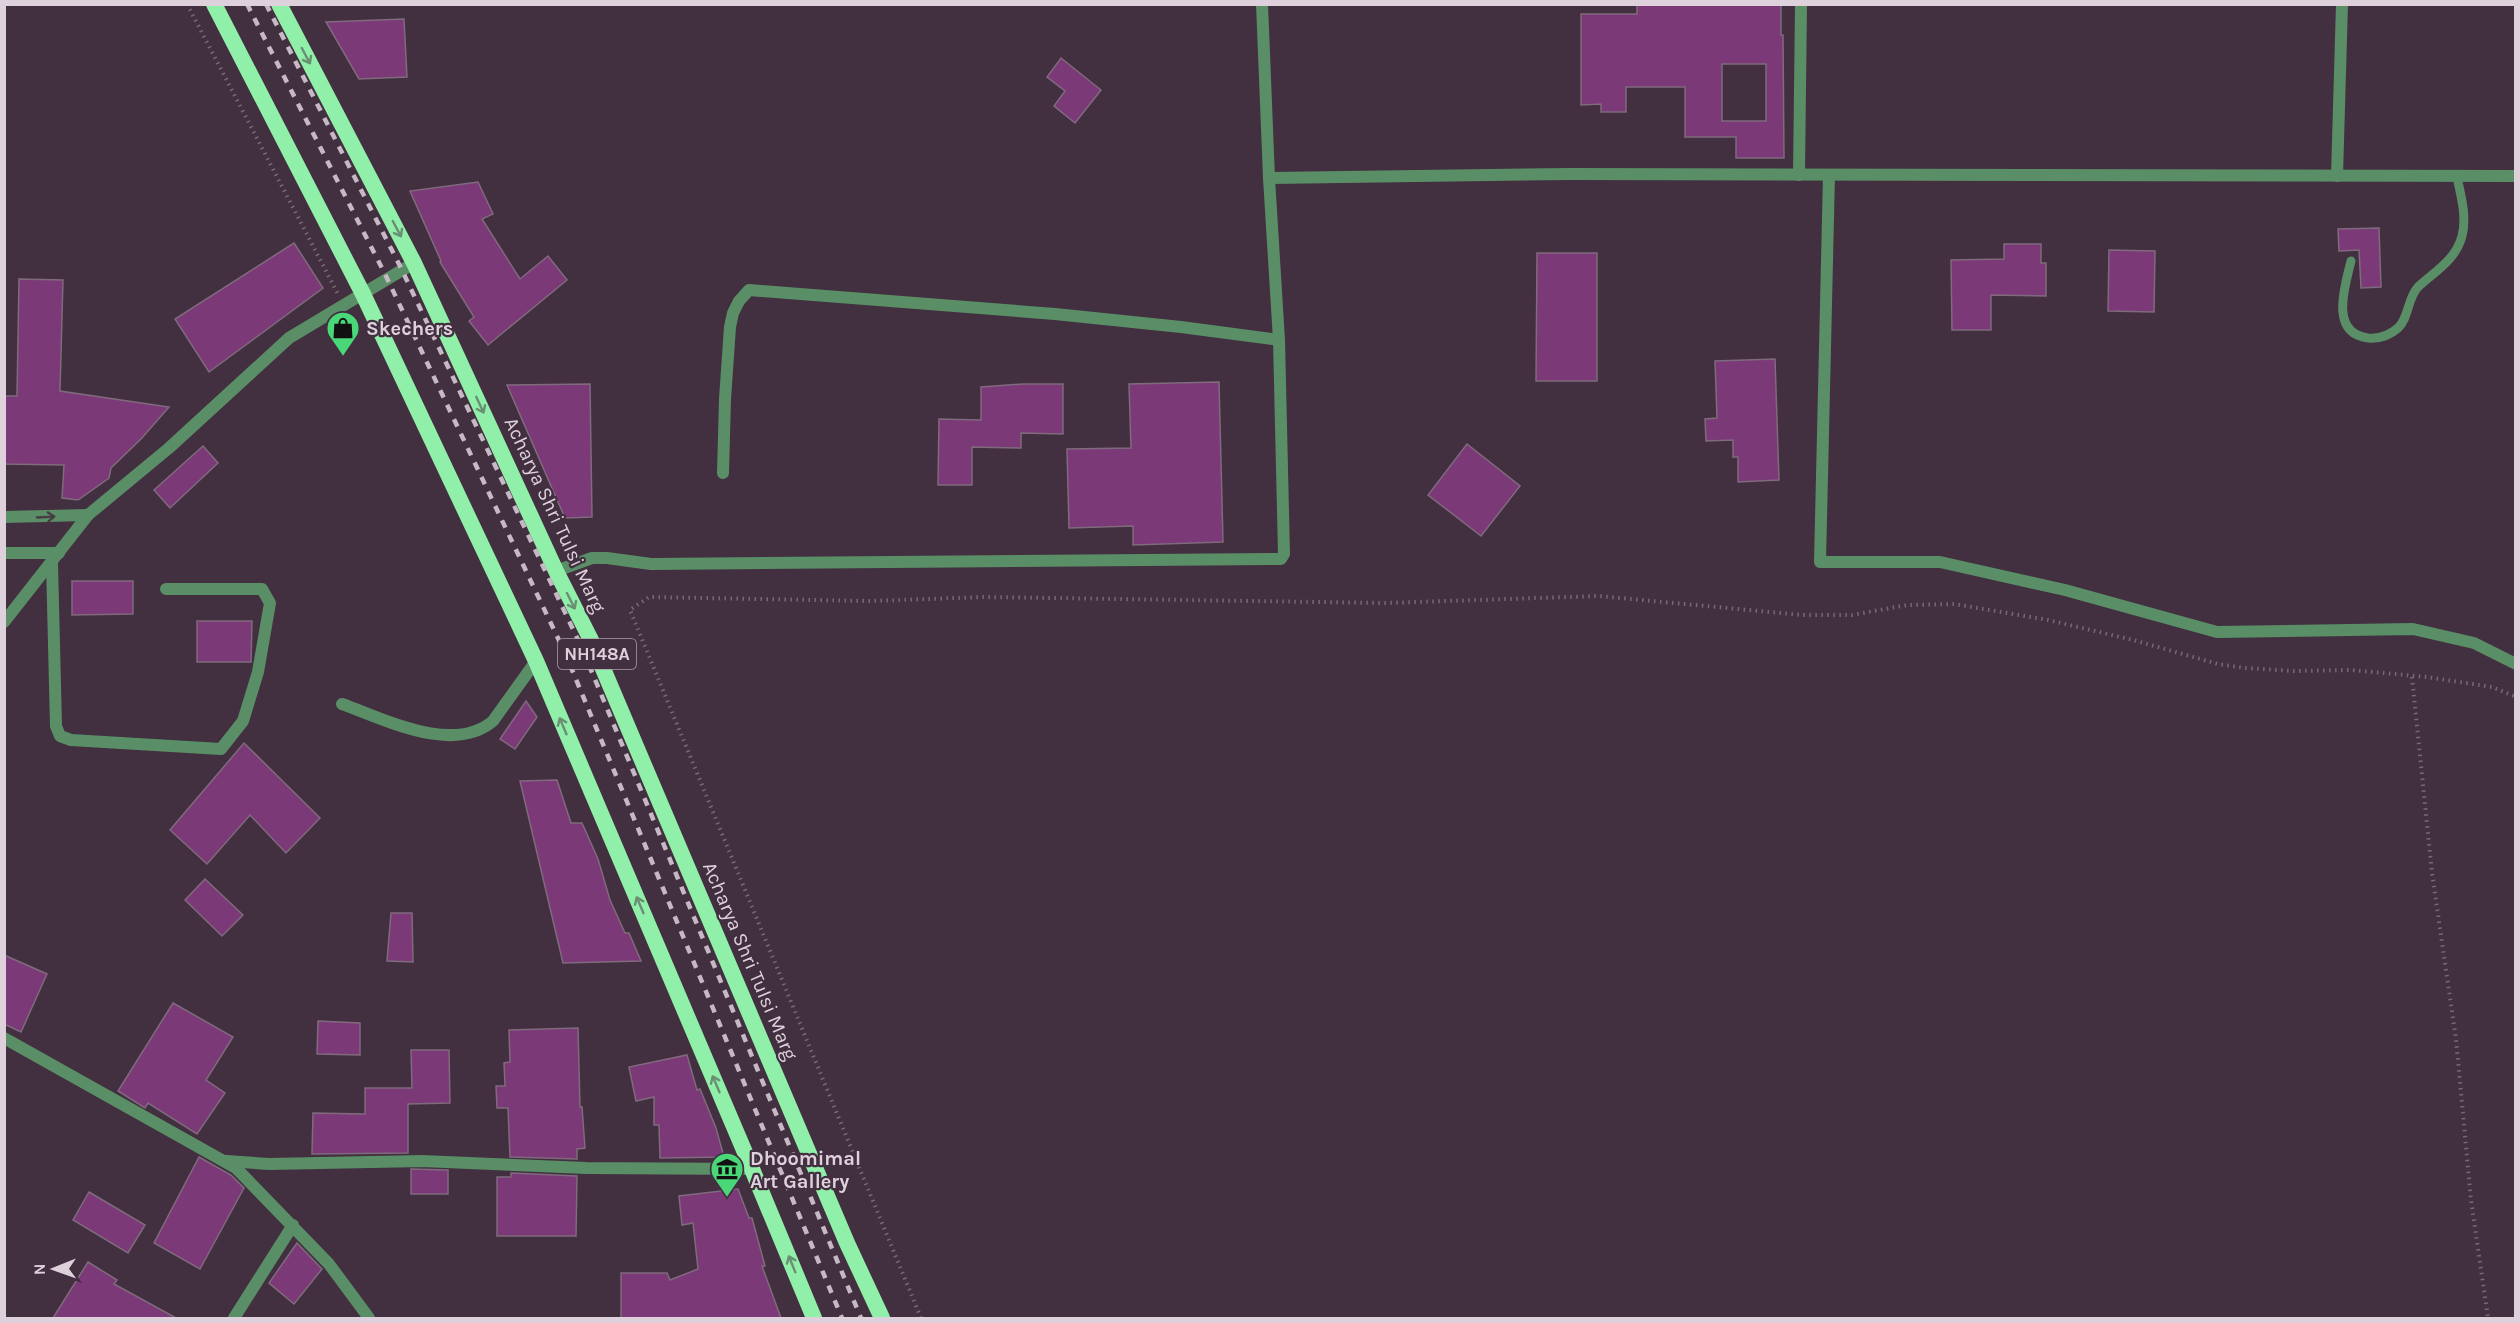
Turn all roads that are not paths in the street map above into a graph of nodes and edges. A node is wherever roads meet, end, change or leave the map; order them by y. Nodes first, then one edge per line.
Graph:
1 (214, 4) edge
2 (279, 4) edge
3 (1263, 4) edge
4 (1802, 4) edge
5 (2342, 4) edge
6 (1799, 175) junction
7 (1829, 175) junction
8 (2337, 176) junction
9 (2516, 176) edge
10 (2457, 177) junction
11 (1269, 178) junction
12 (2351, 261) dead end
13 (414, 262) junction
14 (363, 294) junction
15 (1279, 340) junction
16 (723, 473) dead end
17 (88, 515) junction
18 (4, 517) edge
19 (4, 553) edge
20 (56, 558) junction
21 (556, 571) junction
22 (166, 589) dead end
23 (4, 622) edge
24 (536, 661) junction
25 (2516, 664) edge
26 (342, 704) dead end
27 (4, 1038) edge
28 (226, 1161) junction
29 (752, 1169) junction
30 (293, 1225) junction
31 (234, 1318) edge
32 (369, 1318) edge
33 (814, 1318) edge
34 (882, 1318) edge

1 - 14 highway, NH148A
2 -> 13 highway, Acharya Shri Tulsi Marg / NH148A
3 - 11 street
4 - 6 street
5 - 8 street
6 - 7 street
6 - 11 street
7 - 8 street
7 - 25 street
8 - 10 street
9 - 10 street
10 - 12 lane
11 - 15 street
13 - 14 street
13 -> 21 highway, Acharya Shri Tulsi Marg / NH148A
14 - 17 street
14 - 24 highway, NH148A
15 - 16 street
15 - 21 street
18 -> 17 street
17 - 20 street
19 - 20 street
20 - 22 street
20 - 23 street
21 -> 34 highway, Acharya Shri Tulsi Marg / NH148A
24 - 26 street
29 -> 24 highway, NH148A
27 - 28 street
28 - 29 street
28 - 30 street
33 -> 29 highway, NH148A
30 - 31 street
30 - 32 street

